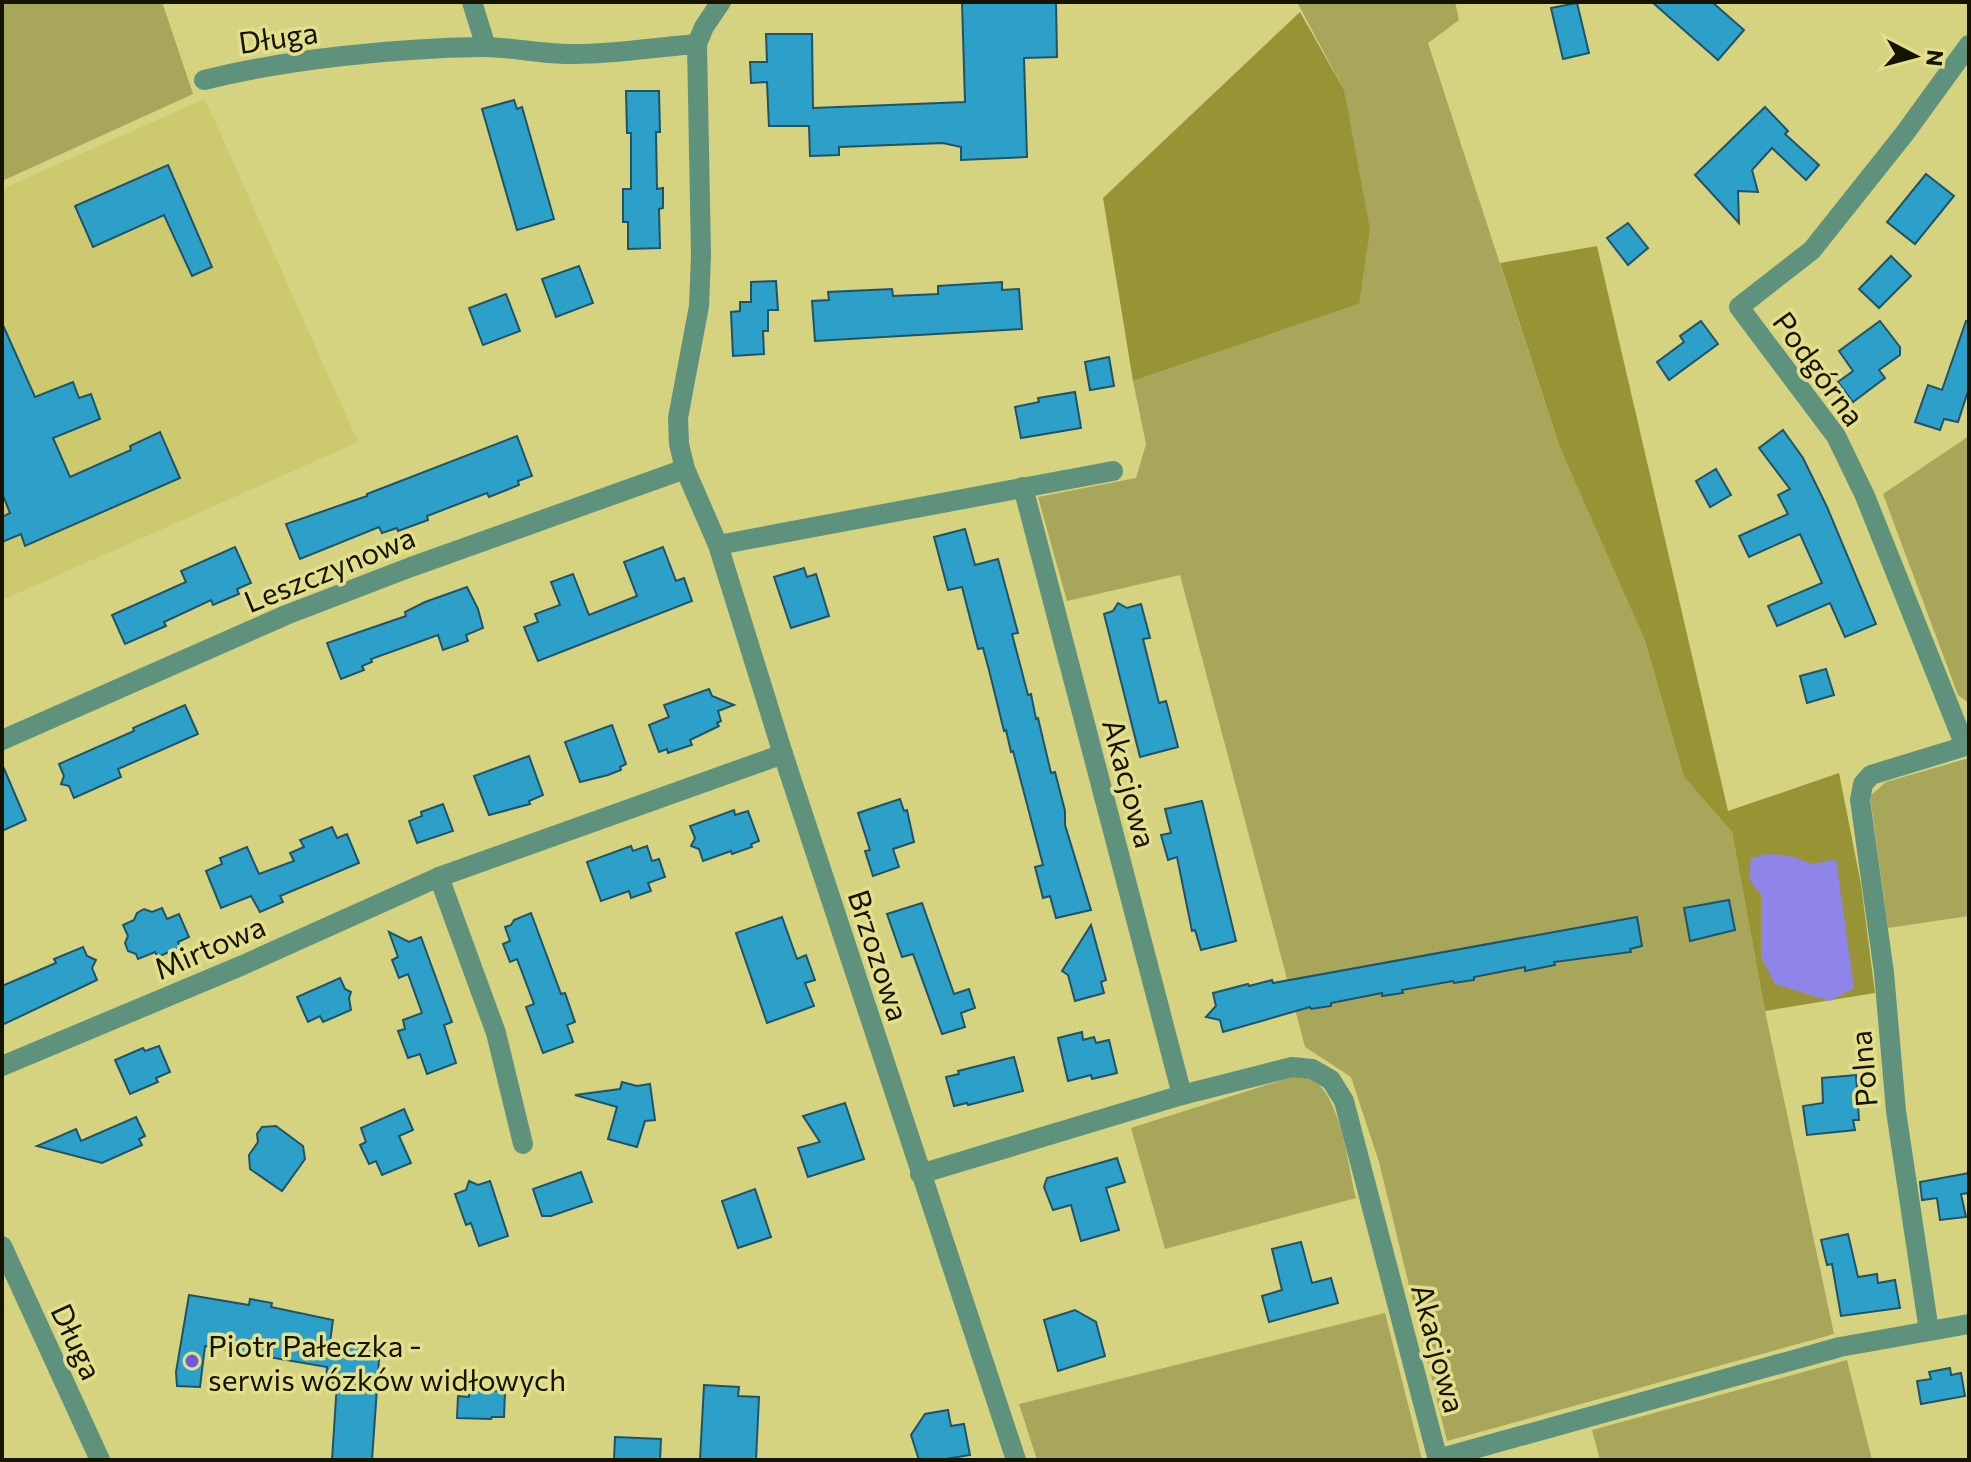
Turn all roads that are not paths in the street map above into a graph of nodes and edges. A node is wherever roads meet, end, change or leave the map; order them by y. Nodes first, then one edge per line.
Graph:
1 (472, 2) edge
2 (721, 2) edge
3 (697, 44) junction
4 (1969, 45) edge
5 (486, 47) junction
6 (204, 80) dead end
7 (685, 469) junction
8 (1113, 471) dead end
9 (1023, 487) junction
10 (718, 545) junction
11 (2, 740) edge
12 (1967, 745) edge
13 (783, 754) junction
14 (439, 877) junction
15 (2, 1066) edge
16 (1182, 1095) junction
17 (523, 1144) dead end
18 (920, 1174) junction
19 (2, 1246) edge
20 (1969, 1324) edge
21 (1929, 1331) junction
22 (100, 1460) edge
23 (1016, 1460) edge
24 (1438, 1460) edge

1 - 5 street
2 - 3 street
3 - 5 street, Długa
3 - 7 street
4 - 12 street, Podgórna
5 - 6 street, Długa
7 - 10 street, Brzozowa
7 - 11 street, Leszczynowa
8 - 9 street
9 - 10 street
9 - 16 street, Akacjowa
10 - 13 street, Brzozowa
12 - 21 street, Polna
13 - 14 street, Mirtowa
13 - 18 street, Brzozowa
14 - 15 street, Mirtowa
14 - 17 street
16 - 18 street, Akacjowa
16 - 24 street, Akacjowa
18 - 23 street, Brzozowa
19 - 22 street, Długa
20 - 21 street, Akacjowa
21 - 24 street, Akacjowa

